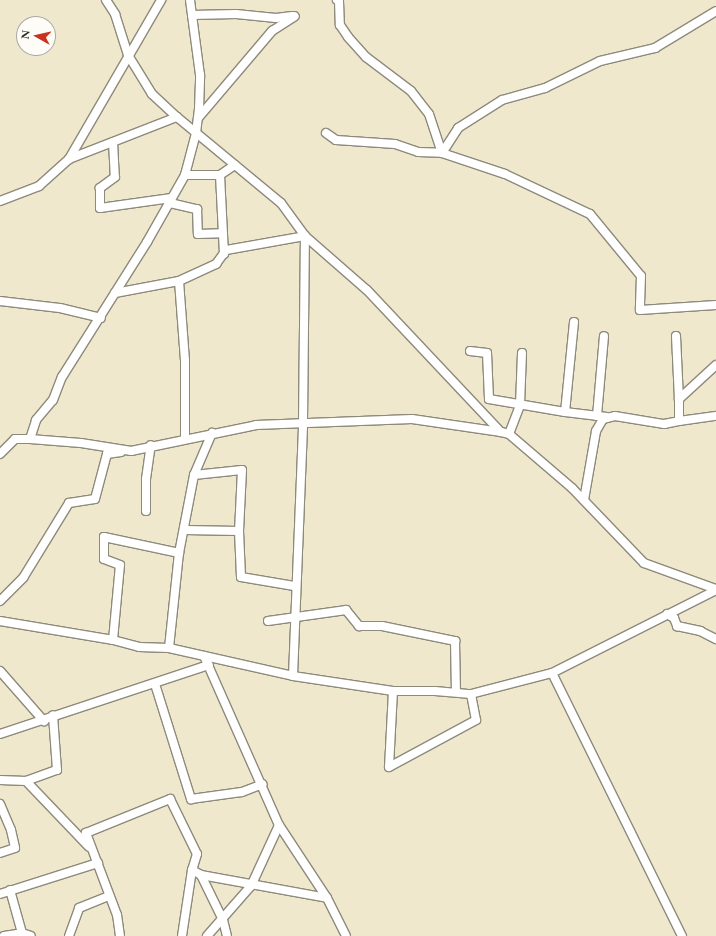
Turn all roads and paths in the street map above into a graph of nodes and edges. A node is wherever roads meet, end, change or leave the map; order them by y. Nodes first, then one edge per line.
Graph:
1 (106, 0) edge
2 (162, 0) edge
3 (190, 0) edge
4 (337, 0) edge
5 (716, 11) edge
6 (192, 15) junction
7 (128, 56) junction
8 (177, 117) junction
9 (199, 117) junction
10 (196, 133) junction
11 (326, 133) dead end
12 (113, 142) junction
13 (442, 153) junction
14 (69, 159) junction
15 (235, 165) junction
16 (185, 175) junction
17 (220, 175) junction
18 (0, 201) edge
19 (171, 201) junction
20 (221, 233) junction
21 (304, 236) junction
22 (224, 254) junction
23 (179, 281) junction
24 (115, 293) junction
25 (0, 301) edge
26 (716, 305) edge
27 (101, 318) junction
28 (574, 322) dead end
29 (604, 336) dead end
30 (676, 336) dead end
31 (470, 351) dead end
32 (522, 353) dead end
33 (716, 365) edge
34 (679, 399) junction
35 (520, 405) junction
36 (566, 412) junction
37 (597, 416) junction
38 (716, 416) edge
39 (607, 417) junction
40 (679, 421) junction
41 (303, 422) junction
42 (212, 432) junction
43 (505, 433) junction
44 (185, 438) junction
45 (30, 439) junction
46 (151, 445) junction
47 (131, 451) junction
48 (0, 454) edge
49 (194, 475) junction
50 (584, 500) junction
51 (146, 511) dead end
52 (185, 530) junction
53 (239, 531) junction
54 (179, 553) junction
55 (294, 586) junction
56 (716, 590) edge
57 (0, 601) edge
58 (667, 614) junction
59 (296, 615) junction
60 (0, 621) edge
61 (268, 621) dead end
62 (716, 639) edge
63 (113, 640) junction
64 (169, 648) junction
65 (204, 656) junction
66 (209, 665) junction
67 (0, 671) edge
68 (552, 673) junction
69 (293, 676) junction
70 (155, 684) junction
71 (393, 691) junction
72 (456, 692) junction
73 (471, 694) junction
74 (53, 715) junction
75 (44, 721) junction
76 (0, 734) edge
77 (0, 780) edge
78 (26, 781) junction
79 (263, 784) junction
80 (0, 804) edge
81 (279, 825) junction
82 (93, 852) junction
83 (0, 853) edge
84 (98, 863) junction
85 (192, 870) junction
86 (201, 875) junction
87 (251, 886) junction
88 (10, 890) junction
89 (0, 894) edge
90 (108, 896) junction
91 (327, 898) junction
92 (222, 920) junction
93 (22, 933) junction
94 (0, 934) edge
95 (4, 936) edge
96 (31, 936) edge
97 (68, 936) edge
98 (120, 936) edge
99 (182, 936) edge
100 (207, 936) edge
101 (227, 936) edge
102 (346, 936) edge
103 (682, 936) edge

1 - 7 street
2 - 7 street
3 - 6 street
4 - 13 street
5 - 13 street
6 - 9 street
6 - 9 street
7 - 8 street
7 - 14 street
8 - 10 street
8 - 12 street
9 - 10 street
10 - 15 street
10 - 16 street
11 - 13 street
12 - 14 street
12 - 19 street
13 - 26 street
14 - 18 street
15 - 17 street
15 - 21 street
16 - 17 street
16 - 19 street
17 - 20 street
19 - 20 street
19 - 24 street
20 - 22 street
21 - 22 street
21 - 41 street
21 - 43 street
22 - 23 street
23 - 24 street
23 - 44 street
24 - 27 street
25 - 27 street
27 - 45 street
28 - 36 street
29 - 37 street
30 - 34 street
31 - 35 street
32 - 35 street
33 - 34 street
34 - 40 street
35 - 36 street
35 - 43 street
36 - 37 street
37 - 39 street
38 - 40 street
39 - 40 street
39 - 50 street
41 - 42 street
41 - 43 street
41 - 55 street
42 - 44 street
42 - 49 street
43 - 50 street
44 - 46 street
45 - 47 street
45 - 48 street
46 - 47 street
46 - 51 street
47 - 57 street
49 - 52 street
49 - 53 street
50 - 56 street
52 - 53 street
52 - 54 street
53 - 55 street
54 - 63 street
54 - 64 street
55 - 59 street
56 - 58 street
58 - 62 street
58 - 68 street
59 - 61 street
59 - 69 street
59 - 72 street
60 - 63 street
63 - 64 street
64 - 65 street
65 - 66 street
65 - 69 street
66 - 70 street
66 - 79 street
67 - 75 street
68 - 73 street
68 - 103 street
69 - 71 street
70 - 74 street
70 - 79 street
71 - 72 street
71 - 73 street
72 - 73 street
74 - 75 street
74 - 78 street
75 - 76 street
77 - 78 street
78 - 82 street
79 - 81 street
80 - 83 street
81 - 87 street
81 - 91 street
82 - 84 street
82 - 85 street
84 - 88 street
84 - 90 street
85 - 86 street
85 - 99 street
86 - 87 street
86 - 92 street
87 - 91 street
87 - 92 street
88 - 89 street
88 - 93 street
90 - 97 street
90 - 98 street
91 - 102 street
92 - 100 street
92 - 101 street
93 - 95 street
93 - 96 street
94 - 95 street

